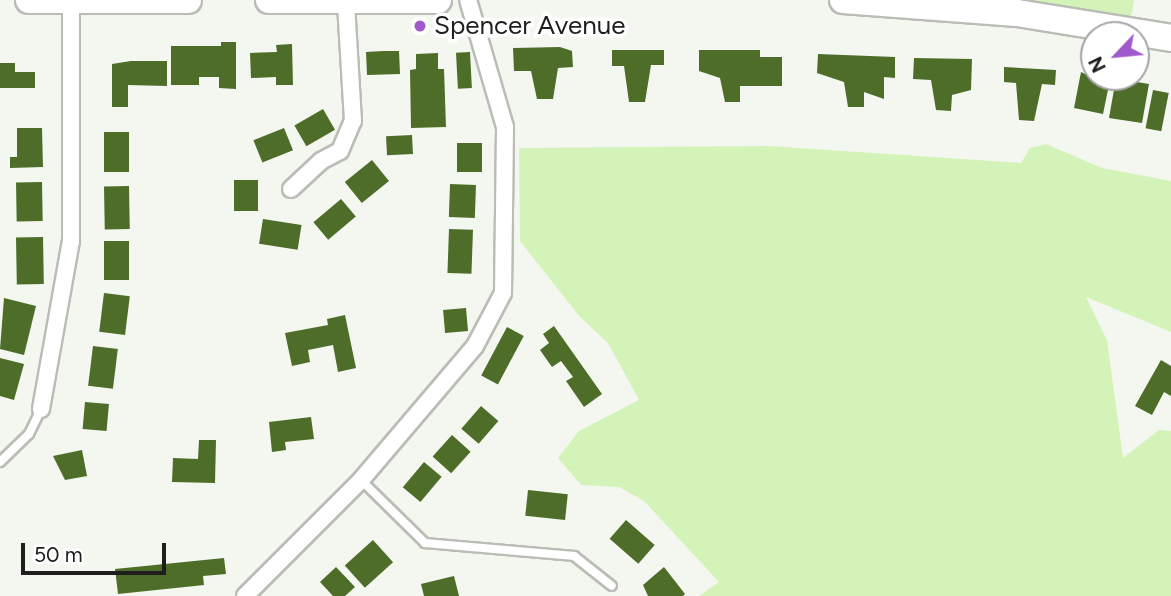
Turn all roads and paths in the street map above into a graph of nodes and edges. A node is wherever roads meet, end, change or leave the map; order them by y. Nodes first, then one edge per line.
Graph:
1 (29, 0) edge
2 (188, 0) edge
3 (269, 0) edge
4 (438, 0) edge
5 (468, 0) edge
6 (843, 0) edge
7 (71, 1) edge
8 (346, 2) junction
9 (1171, 38) edge
10 (291, 189) dead end
11 (41, 409) joint
12 (0, 462) edge
13 (361, 480) junction
14 (612, 586) dead end
15 (245, 596) edge

1 - 7 highway
2 - 7 highway
3 - 8 highway
4 - 8 highway
5 - 13 street
6 - 9 highway
7 - 11 street
8 - 10 street
11 - 12 lane
13 - 14 lane
13 - 15 street

